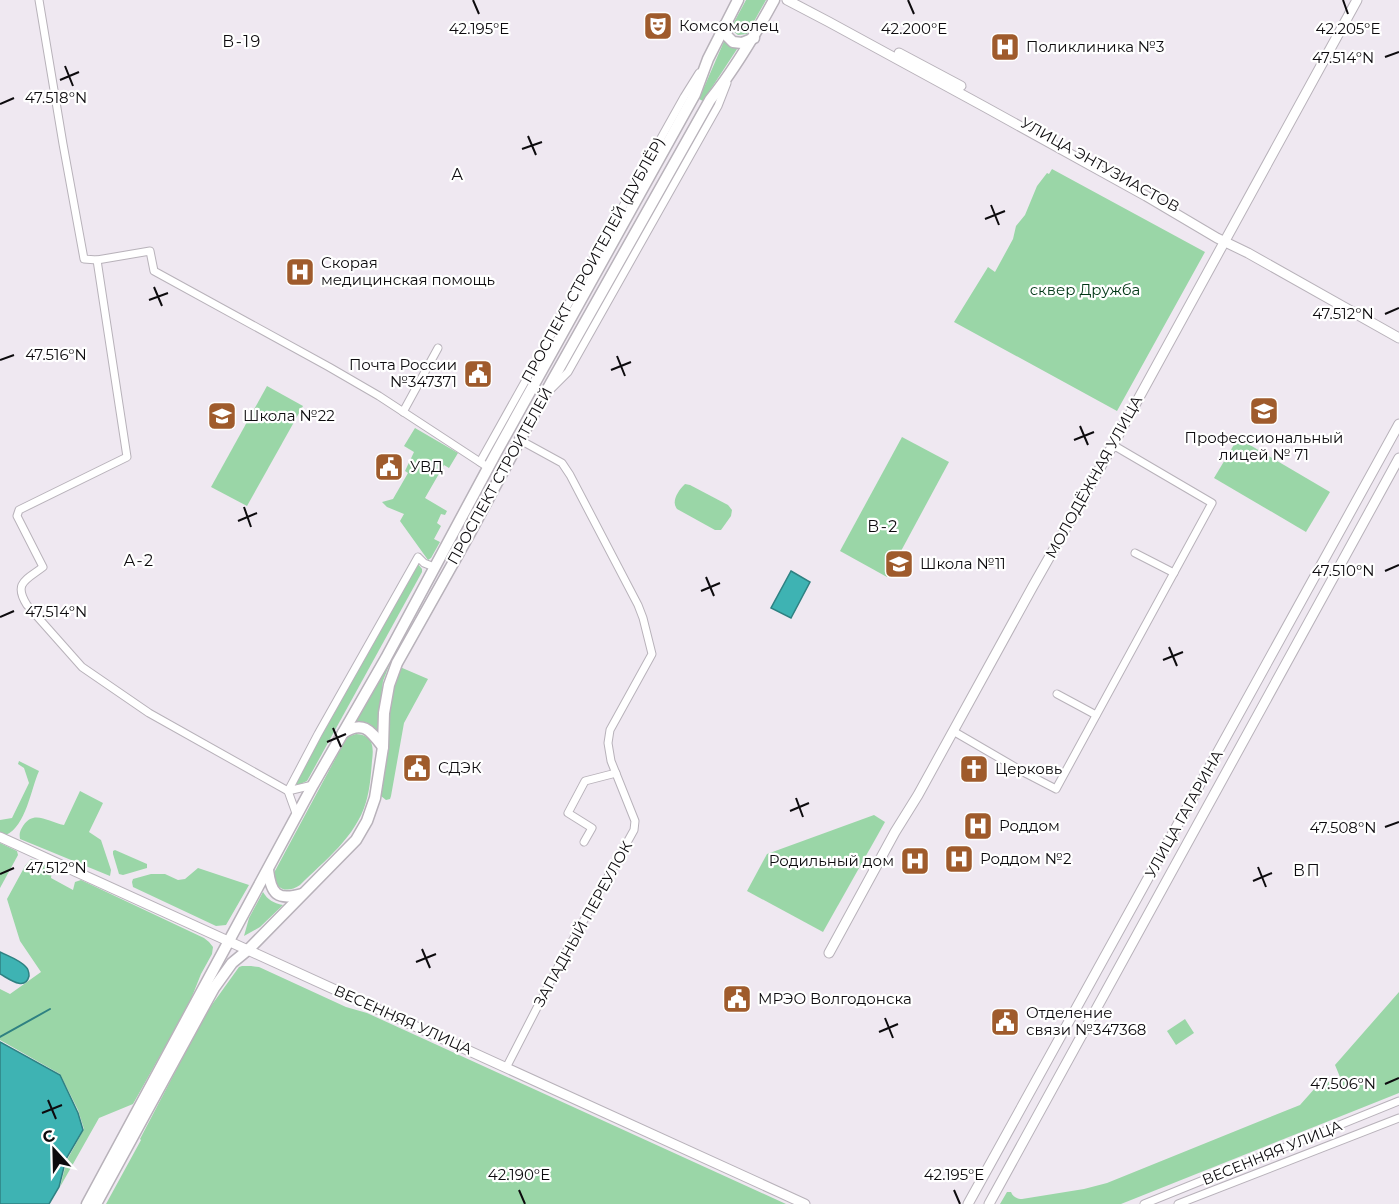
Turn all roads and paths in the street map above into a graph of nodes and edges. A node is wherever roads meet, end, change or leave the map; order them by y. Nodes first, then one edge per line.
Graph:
1 (39, 0) edge
2 (738, 0) edge
3 (774, 0) edge
4 (787, 0) edge
5 (798, 0) edge
6 (1357, 0) edge
7 (725, 25) junction
8 (754, 38) junction
9 (1025, 126) junction
10 (1227, 239) junction
11 (97, 260) junction
12 (1399, 336) edge
13 (438, 348) dead end
14 (403, 412) junction
15 (1399, 424) edge
16 (520, 440) junction
17 (1113, 445) junction
18 (1399, 458) edge
19 (485, 465) junction
20 (1135, 553) dead end
21 (434, 567) junction
22 (1174, 573) junction
23 (1058, 694) dead end
24 (1096, 715) junction
25 (953, 731) junction
26 (342, 734) junction
27 (383, 747) junction
28 (616, 773) junction
29 (314, 785) junction
30 (288, 791) junction
31 (297, 816) junction
32 (0, 837) edge
33 (584, 842) dead end
34 (268, 870) junction
35 (303, 893) junction
36 (230, 941) junction
37 (249, 949) junction
38 (829, 953) dead end
39 (506, 1068) junction
40 (1399, 1101) edge
41 (1399, 1118) edge
42 (87, 1204) edge
43 (96, 1204) edge
44 (806, 1204) edge
45 (968, 1204) edge
46 (989, 1204) edge
47 (1144, 1204) edge
48 (1178, 1204) edge

1 - 11 street
2 - 7 main road, ПРОСПЕКТ СТРОИТЕЛЕЙ
3 - 8 main road, ПРОСПЕКТ СТРОИТЕЛЕЙ
4 - 9 street
5 - 9 street, УЛИЦА ЭНТУЗИАСТОВ
6 - 10 street, МОЛОДЁЖНАЯ УЛИЦА
7 - 8 main road
7 - 19 main road, ПРОСПЕКТ СТРОИТЕЛЕЙ
8 - 16 main road, ПРОСПЕКТ СТРОИТЕЛЕЙ
9 - 10 street
10 - 12 street
10 - 17 street, МОЛОДЁЖНАЯ УЛИЦА
11 - 14 street
11 - 30 street
13 - 14 street
14 - 19 street
15 - 45 street, УЛИЦА ГАГАРИНА
16 - 27 main road, ПРОСПЕКТ СТРОИТЕЛЕЙ
16 - 28 street, ЗАПАДНЫЙ ПЕРЕУЛОК
17 - 22 street
17 - 25 street, МОЛОДЁЖНАЯ УЛИЦА
18 - 46 street, УЛИЦА ГАГАРИНА
19 - 21 main road, ПРОСПЕКТ СТРОИТЕЛЕЙ
20 - 22 street
21 - 26 main road, ПРОСПЕКТ СТРОИТЕЛЕЙ
21 - 30 street
22 - 24 street
23 - 24 street
24 - 25 street
25 - 38 street, МОЛОДЁЖНАЯ УЛИЦА
26 - 27 main road
26 - 29 main road, ПРОСПЕКТ СТРОИТЕЛЕЙ
27 - 35 main road, ПРОСПЕКТ СТРОИТЕЛЕЙ
28 - 33 street
28 - 39 street, ЗАПАДНЫЙ ПЕРЕУЛОК
29 - 30 street
29 - 31 main road, ПРОСПЕКТ СТРОИТЕЛЕЙ
30 - 31 street
31 - 34 main road, ПРОСПЕКТ СТРОИТЕЛЕЙ
32 - 36 street, ВЕСЕННЯЯ УЛИЦА
34 - 35 main road
34 - 36 main road, ПРОСПЕКТ СТРОИТЕЛЕЙ
35 - 37 main road, ПРОСПЕКТ СТРОИТЕЛЕЙ
36 - 37 street, ВЕСЕННЯЯ УЛИЦА
36 - 42 main road, ПРОСПЕКТ СТРОИТЕЛЕЙ
37 - 39 street, ВЕСЕННЯЯ УЛИЦА
37 - 43 main road, ПРОСПЕКТ СТРОИТЕЛЕЙ
39 - 44 street, ВЕСЕННЯЯ УЛИЦА
40 - 47 street, ВЕСЕННЯЯ УЛИЦА
41 - 48 street, ВЕСЕННЯЯ УЛИЦА

